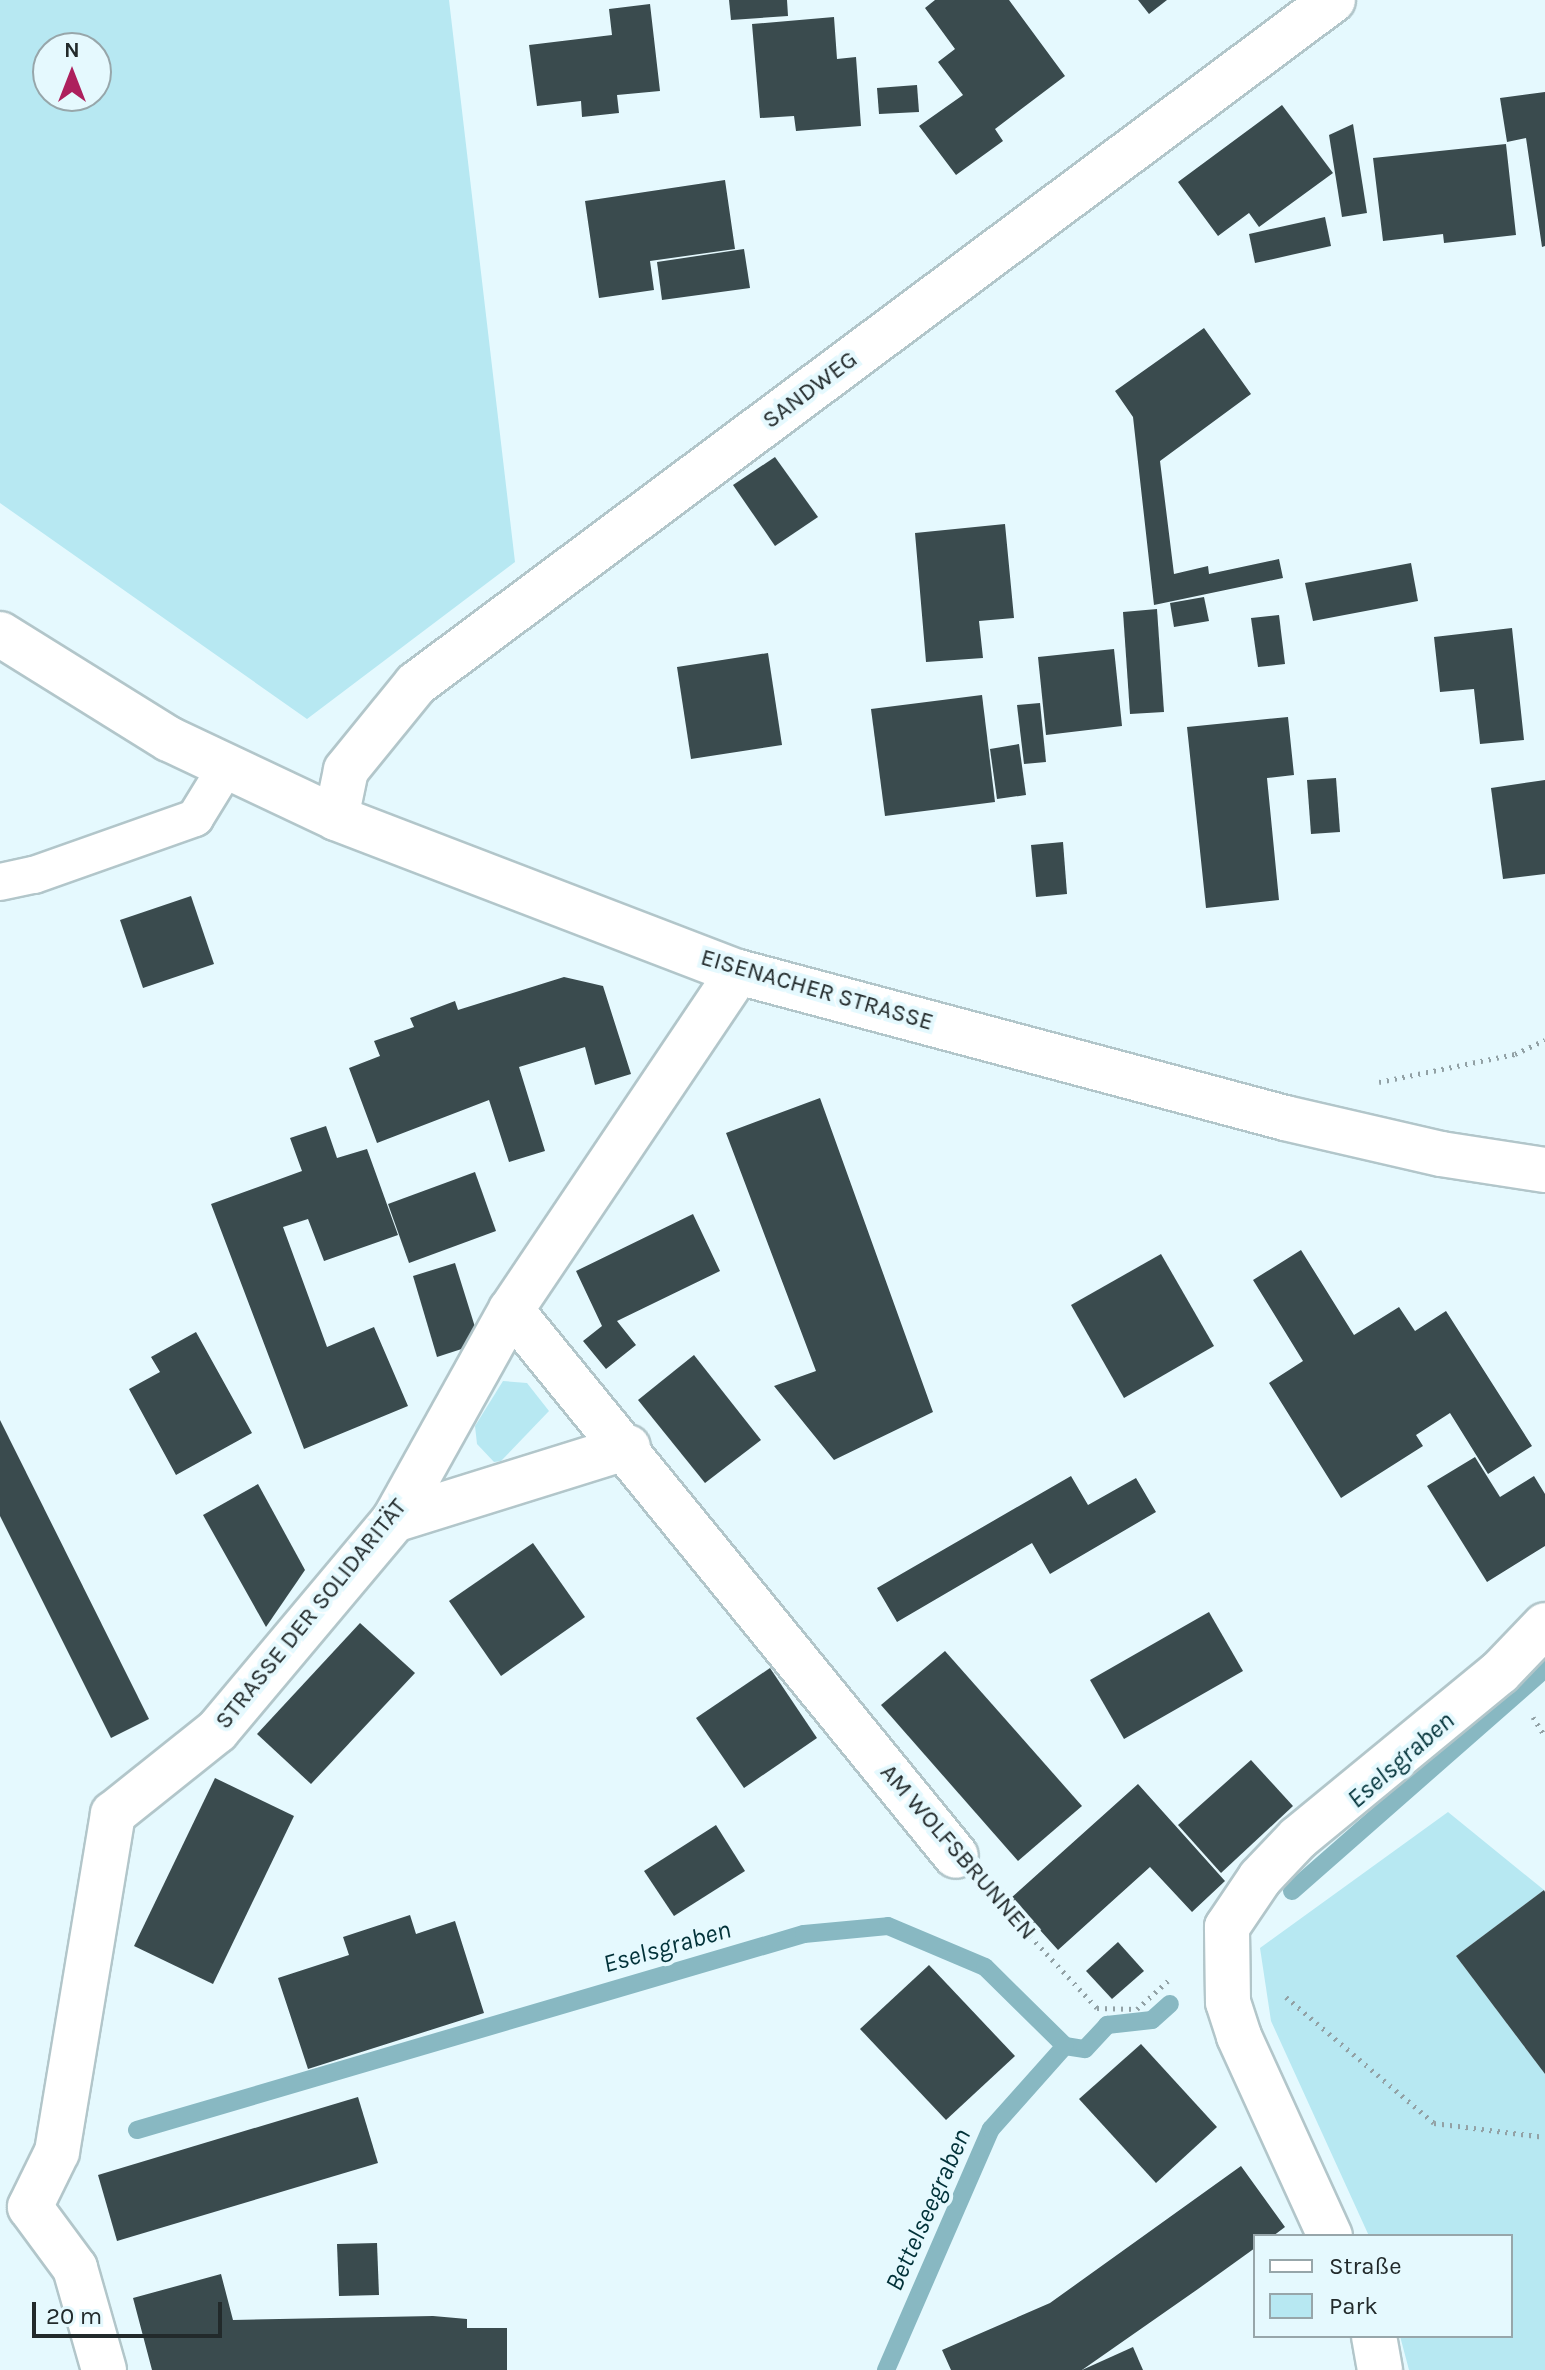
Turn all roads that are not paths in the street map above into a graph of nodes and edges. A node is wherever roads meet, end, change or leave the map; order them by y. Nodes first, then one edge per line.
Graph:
1 (1333, 0) edge
2 (0, 634) edge
3 (227, 766) junction
4 (336, 818) junction
5 (0, 882) edge
6 (738, 972) junction
7 (1545, 1170) edge
8 (511, 1310) junction
9 (628, 1447) junction
10 (394, 1520) junction
11 (1545, 1625) edge
12 (956, 1856) road end
13 (15, 2208) edge
14 (1329, 2234) edge
15 (1374, 2338) edge
16 (104, 2370) edge
17 (1380, 2370) edge

1 - 4 street, SANDWEG
2 - 3 street, EISENACHER STRASSE
3 - 4 street, EISENACHER STRASSE
3 - 5 lane
4 - 6 street, EISENACHER STRASSE
6 - 7 street, EISENACHER STRASSE
6 - 8 street, STRASSE DER SOLIDARITÄT
8 - 9 street, AM WOLFSBRUNNEN
8 - 10 street, STRASSE DER SOLIDARITÄT
9 - 10 street
9 - 12 street, AM WOLFSBRUNNEN
10 - 13 street, STRASSE DER SOLIDARITÄT
11 - 14 street
13 - 16 street, STRASSE DER SOLIDARITÄT
15 - 17 street

